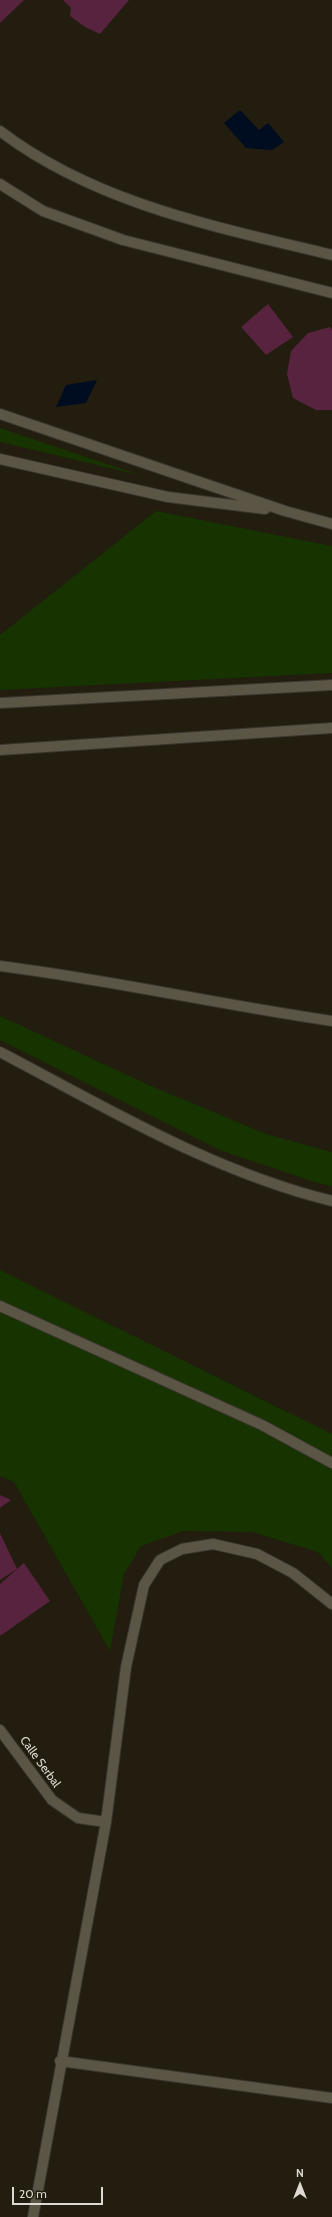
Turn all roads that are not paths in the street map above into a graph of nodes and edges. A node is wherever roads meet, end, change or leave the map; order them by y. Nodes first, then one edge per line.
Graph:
1 (0, 131) edge
2 (0, 184) edge
3 (332, 255) edge
4 (332, 293) edge
5 (0, 414) edge
6 (0, 459) edge
7 (285, 511) junction
8 (332, 524) edge
9 (332, 685) edge
10 (0, 703) edge
11 (332, 728) edge
12 (0, 750) edge
13 (0, 966) edge
14 (332, 1021) edge
15 (0, 1052) edge
16 (332, 1201) edge
17 (0, 1306) edge
18 (332, 1463) edge
19 (332, 1604) edge
20 (0, 1730) edge
21 (106, 1822) junction
22 (60, 2061) junction
23 (332, 2098) edge
24 (33, 2217) edge

1 - 3 street
2 - 4 street
5 - 7 street
6 - 7 street
7 - 8 street
9 - 10 street
11 - 12 street
13 - 14 street
15 - 16 street
17 - 18 street
19 - 21 street
20 - 21 street, Calle Serbal
21 - 22 street
22 - 23 street
22 - 24 street

